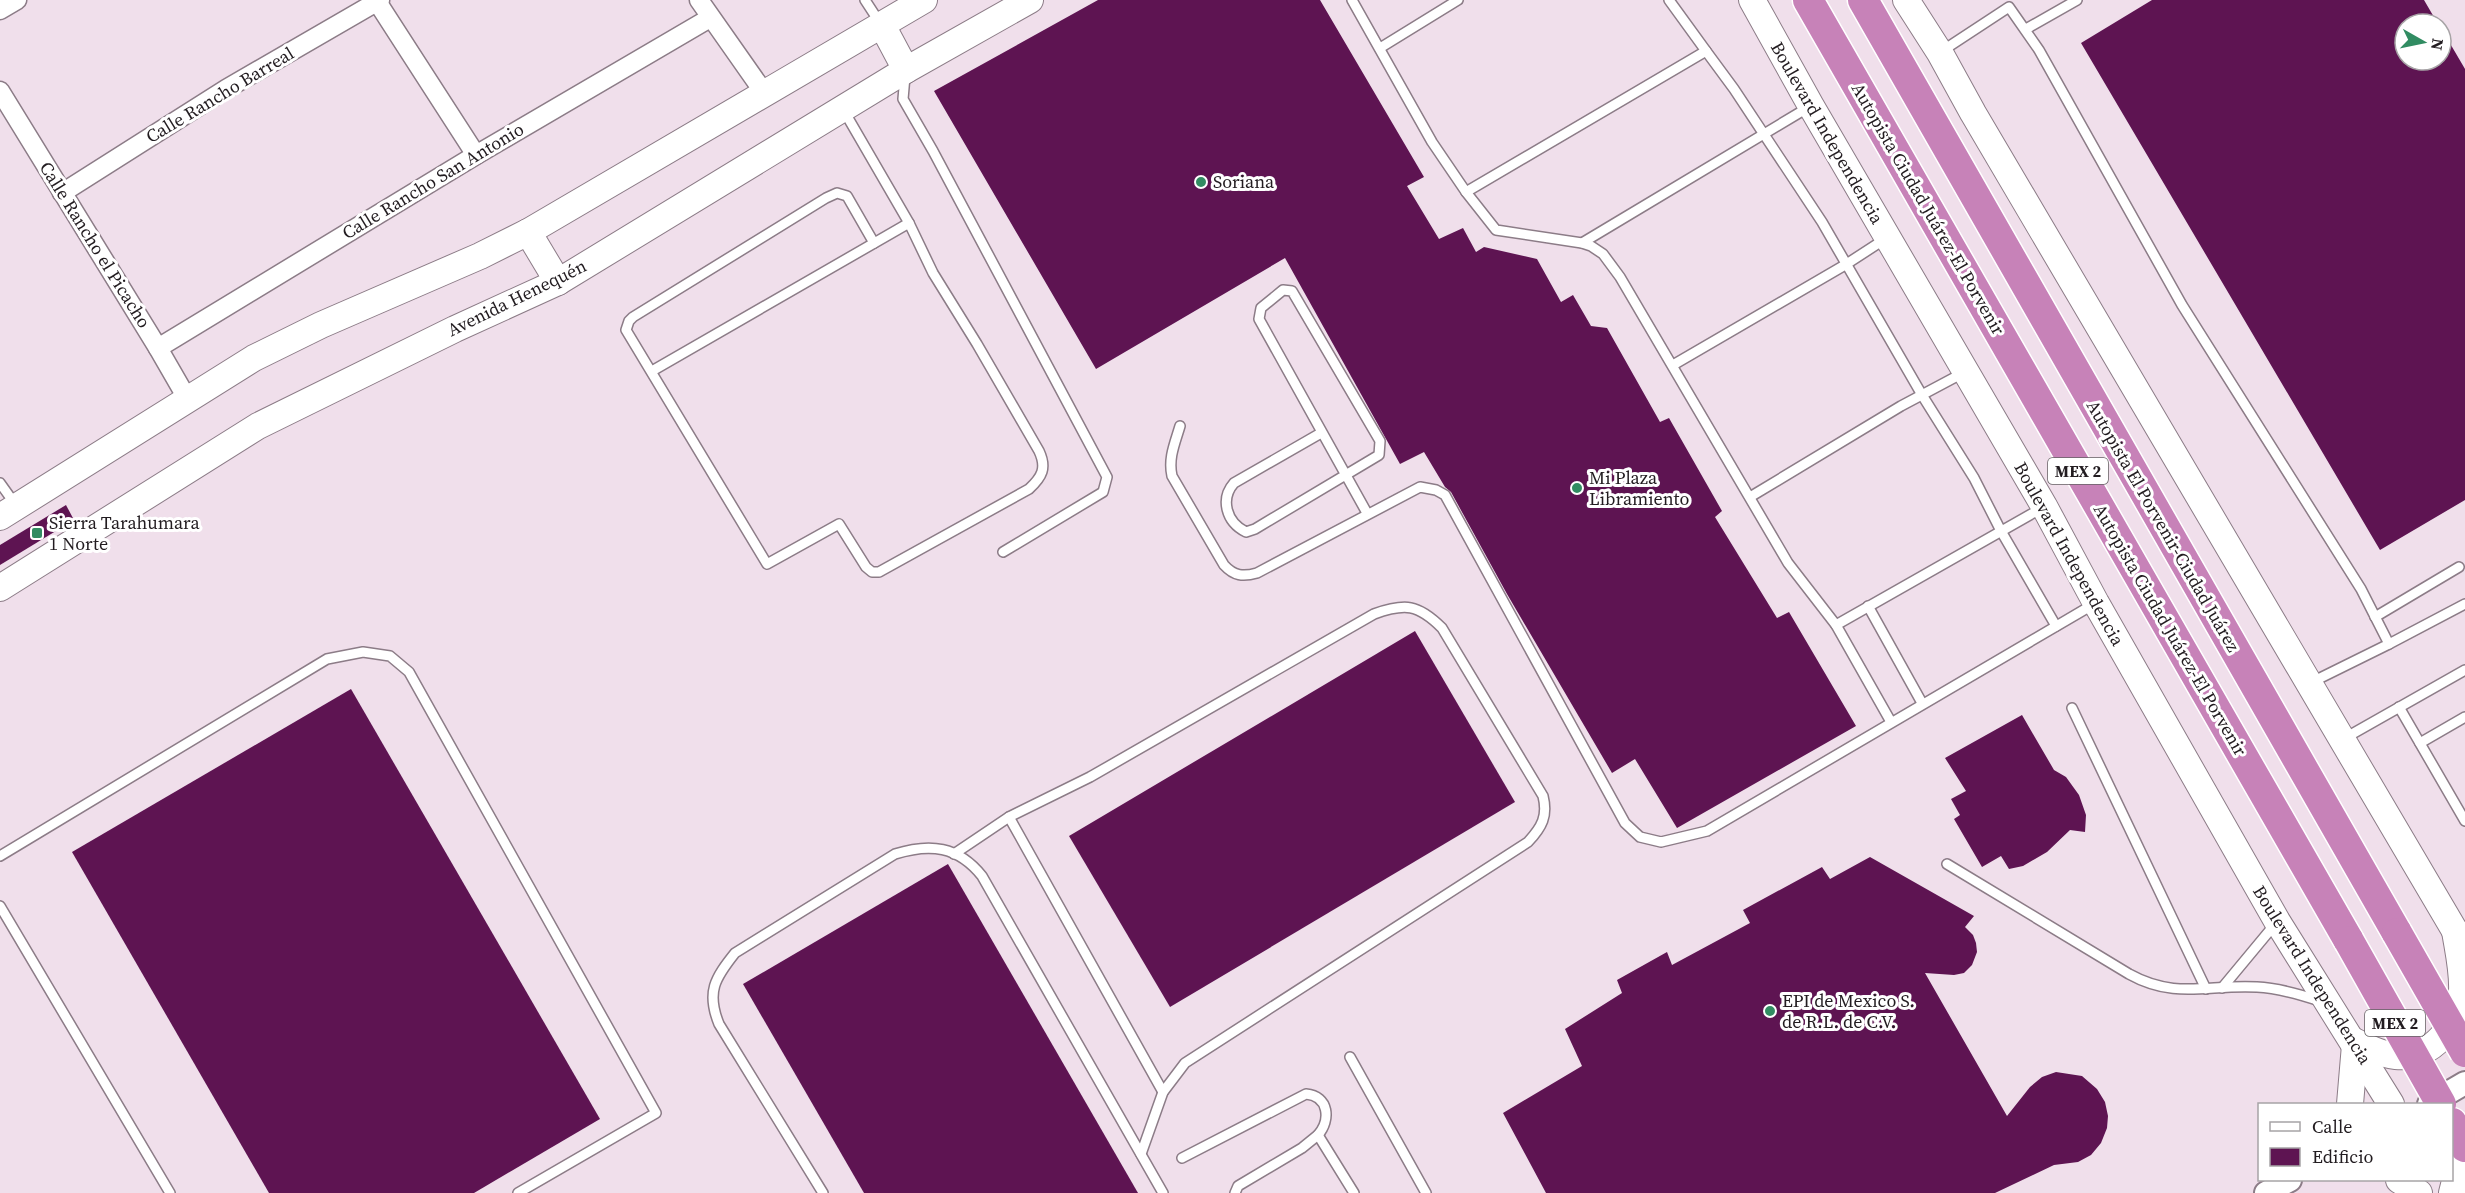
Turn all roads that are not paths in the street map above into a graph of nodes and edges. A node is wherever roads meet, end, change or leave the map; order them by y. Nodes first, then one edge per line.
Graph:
1 (17, 0) edge
2 (699, 0) edge
3 (865, 0) edge
4 (924, 0) edge
5 (1030, 0) edge
6 (1366, 0) edge
7 (1458, 0) edge
8 (1752, 0) edge
9 (1808, 0) edge
10 (1863, 0) edge
11 (1906, 0) edge
12 (2017, 0) edge
13 (2077, 0) edge
14 (378, 1) edge
15 (1354, 3) edge
16 (1671, 3) edge
17 (2009, 7) junction
18 (0, 10) edge
19 (711, 18) junction
20 (882, 25) junction
21 (2026, 29) junction
22 (1380, 48) junction
23 (1706, 51) junction
24 (1940, 52) junction
25 (906, 70) junction
26 (0, 92) edge
27 (765, 94) junction
28 (1811, 106) junction
29 (842, 109) junction
30 (1764, 135) junction
31 (476, 155) junction
32 (62, 192) junction
33 (1466, 192) junction
34 (909, 223) junction
35 (528, 231) junction
36 (1887, 237) junction
37 (874, 243) junction
38 (1582, 243) junction
39 (1845, 265) junction
40 (558, 282) junction
41 (159, 348) junction
42 (1673, 365) junction
43 (652, 371) junction
44 (1965, 372) junction
45 (1922, 395) junction
46 (188, 400) junction
47 (1180, 426) dead end
48 (1321, 433) junction
49 (1346, 474) junction
50 (0, 483) edge
51 (1750, 497) junction
52 (2044, 506) junction
53 (8, 512) edge
54 (1367, 513) junction
55 (2001, 531) junction
56 (1003, 552) dead end
57 (2459, 567) dead end
58 (0, 588) edge
59 (2096, 603) junction
60 (2465, 604) edge
61 (1868, 606) junction
62 (2375, 617) junction
63 (1836, 625) junction
64 (2056, 626) junction
65 (2389, 644) junction
66 (2465, 670) edge
67 (2310, 683) junction
68 (1922, 703) junction
69 (2399, 707) junction
70 (2072, 708) dead end
71 (2465, 717) edge
72 (1891, 722) junction
73 (2343, 740) junction
74 (2420, 743) junction
75 (1009, 817) junction
76 (2465, 821) edge
77 (954, 854) junction
78 (0, 856) edge
79 (1947, 864) dead end
80 (0, 906) edge
81 (2277, 921) junction
82 (2460, 939) edge
83 (2222, 988) junction
84 (2206, 989) junction
85 (2328, 1004) junction
86 (2353, 1043) junction
87 (2465, 1052) edge
88 (1350, 1057) dead end
89 (2465, 1083) edge
90 (1163, 1092) junction
91 (2350, 1103) edge
92 (2390, 1103) edge
93 (2431, 1103) edge
94 (2440, 1103) edge
95 (2453, 1126) edge
96 (1318, 1135) junction
97 (2465, 1147) edge
98 (1140, 1154) junction
99 (1182, 1158) dead end
100 (2465, 1163) edge
101 (2287, 1181) edge
102 (2402, 1181) edge
103 (170, 1193) edge
104 (518, 1193) edge
105 (823, 1193) edge
106 (1163, 1193) edge
107 (1235, 1193) edge
108 (1354, 1193) edge
109 (1426, 1193) edge
110 (2266, 1193) edge
111 (2419, 1193) edge
112 (2452, 1193) edge

1 - 18 street
2 - 19 street
3 - 20 lane
4 - 20 main road
5 - 25 main road, Avenida Henequén
6 - 15 lane
7 - 22 lane
8 - 28 main road, Boulevard Independencia / MEX 2
9 - 94 highway, Autopista Ciudad Juárez-El Porvenir / MEX 2, bridge
10 - 87 highway, Autopista El Porvenir-Ciudad Juárez / MEX 2, bridge
11 - 24 main road
12 - 17 lane
13 - 21 lane
14 - 31 street
14 - 32 street, Calle Rancho Barreal
15 - 22 lane
16 - 23 lane
17 - 21 lane
17 - 24 lane
19 - 27 street
19 - 31 street, Calle Rancho San Antonio
20 - 25 main road
20 - 27 main road
21 - 62 lane
22 - 33 lane
23 - 30 lane
23 - 33 lane
24 - 67 main road
25 - 29 main road, Avenida Henequén
25 - 56 lane
26 - 32 street, Calle Rancho el Picacho
27 - 35 main road
28 - 30 lane
28 - 36 main road, Boulevard Independencia / MEX 2
29 - 34 lane
29 - 40 main road, Avenida Henequén
30 - 38 lane
30 - 39 lane
31 - 41 street, Calle Rancho San Antonio
32 - 41 street, Calle Rancho el Picacho
33 - 38 lane
34 - 37 lane
34 - 43 lane
35 - 40 main road
35 - 46 main road
36 - 39 lane
36 - 44 main road, Boulevard Independencia / MEX 2
37 - 43 lane
37 - 43 lane
38 - 42 lane
39 - 42 lane
39 - 45 lane
40 - 58 main road, Avenida Henequén
41 - 46 street, Calle Rancho el Picacho
42 - 51 lane
44 - 45 lane
44 - 52 main road, Boulevard Independencia / MEX 2
45 - 51 lane
45 - 55 lane
46 - 53 main road
47 - 54 lane
48 - 49 lane
48 - 49 lane
48 - 49 lane
49 - 54 lane
50 - 53 lane
51 - 63 lane
52 - 55 lane
52 - 59 main road, Boulevard Independencia / MEX 2
54 - 72 lane
55 - 61 lane
55 - 64 lane
57 - 62 lane
59 - 64 lane
59 - 81 main road, Boulevard Independencia / MEX 2
60 - 65 lane
61 - 63 lane
61 - 68 lane
62 - 65 lane
63 - 72 lane
64 - 68 lane
65 - 67 lane
66 - 69 lane
67 - 73 main road
68 - 72 lane
69 - 73 lane
69 - 74 lane
70 - 84 lane
71 - 74 lane
73 - 82 main road
74 - 76 lane
75 - 77 lane
75 - 90 lane
75 - 90 lane
77 - 98 lane
77 - 105 lane
78 - 104 lane
79 - 84 lane
80 - 103 lane
81 - 83 lane
81 - 85 main road, Boulevard Independencia / MEX 2
82 - 86 main road
83 - 84 lane
83 - 85 lane
85 - 86 main road, Boulevard Independencia / MEX 2
86 - 91 main road
86 - 92 main road, Boulevard Independencia / MEX 2
88 - 109 lane
89 - 93 street
90 - 98 lane
95 - 97 highway
96 - 99 lane
96 - 107 lane
96 - 108 lane
98 - 106 lane
100 - 112 main road
101 - 110 street
102 - 111 main road

